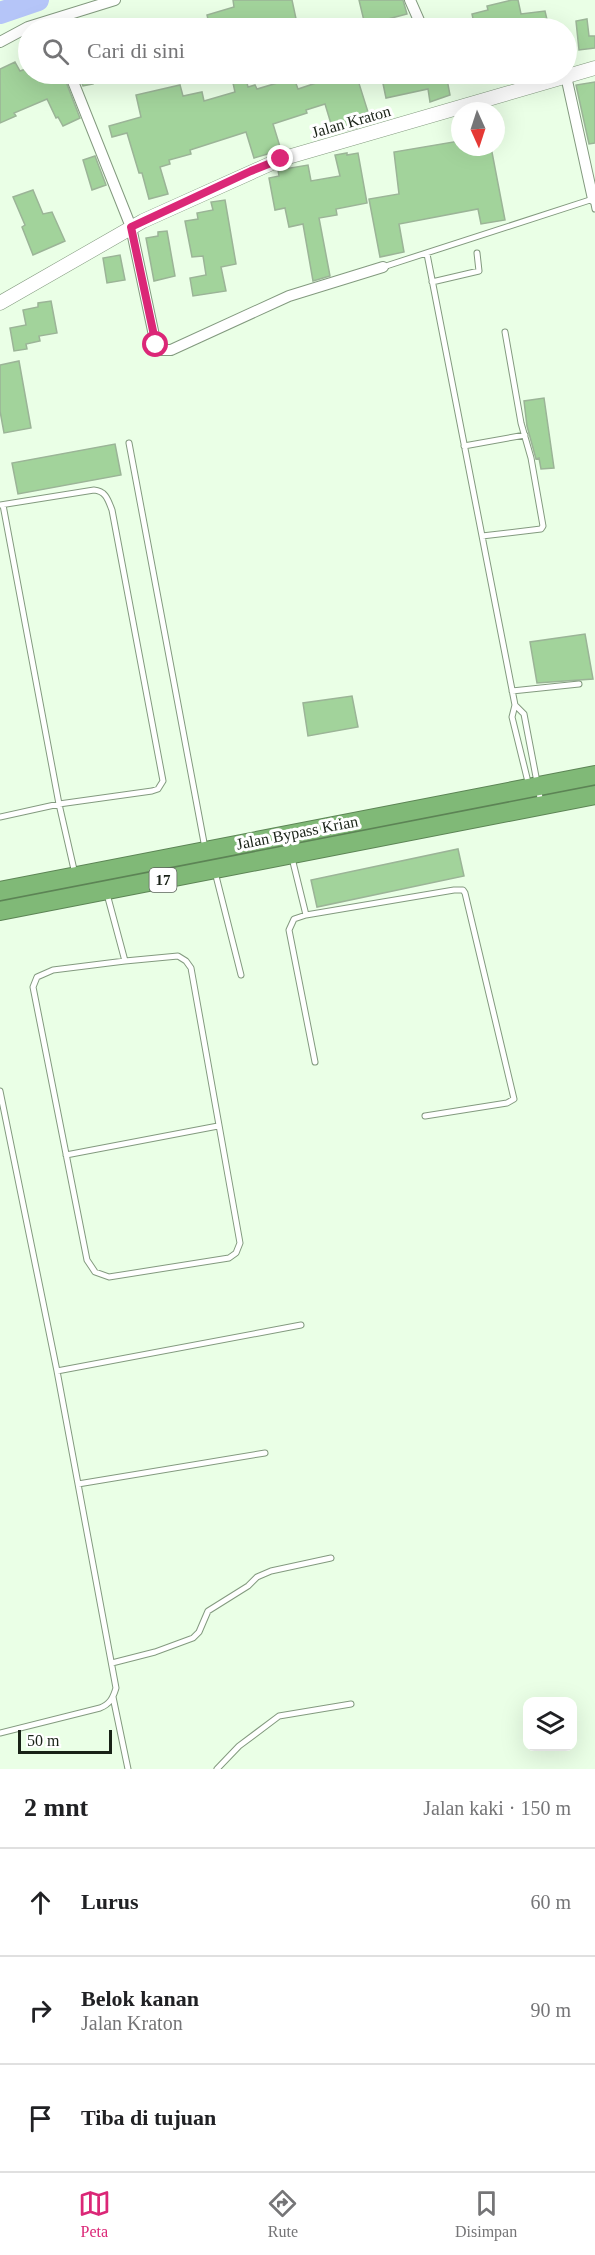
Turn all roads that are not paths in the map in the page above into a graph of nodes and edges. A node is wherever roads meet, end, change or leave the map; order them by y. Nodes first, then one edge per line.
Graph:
1 (115, 0) edge
2 (411, 0) edge
3 (66, 18) edge
4 (418, 18) edge
5 (18, 32) edge
6 (0, 42) edge
7 (595, 68) edge
8 (577, 73) edge
9 (74, 84) edge
10 (539, 84) edge
11 (568, 84) edge
12 (594, 202) edge
13 (131, 227) junction
14 (477, 253) dead end
15 (427, 254) junction
16 (383, 267) joint
17 (432, 282) junction
18 (0, 303) edge
19 (505, 332) dead end
20 (525, 435) junction
21 (129, 443) dead end
22 (464, 446) junction
23 (2, 505) edge
24 (482, 536) junction
25 (579, 684) dead end
26 (512, 691) junction
27 (515, 705) junction
28 (595, 775) edge
29 (533, 786) junction
30 (595, 795) edge
31 (59, 804) junction
32 (537, 807) junction
33 (0, 818) edge
34 (206, 850) junction
35 (291, 854) junction
36 (214, 870) junction
37 (76, 878) junction
38 (0, 891) edge
39 (106, 892) junction
40 (0, 911) edge
41 (306, 915) junction
42 (125, 961) junction
43 (241, 975) dead end
44 (315, 1062) dead end
45 (0, 1091) edge
46 (425, 1116) dead end
47 (218, 1126) junction
48 (66, 1155) junction
49 (301, 1325) dead end
50 (57, 1371) junction
51 (265, 1453) dead end
52 (78, 1484) junction
53 (331, 1558) dead end
54 (112, 1663) junction
55 (113, 1697) junction
56 (351, 1704) dead end
57 (0, 1732) edge
58 (128, 1769) edge
59 (217, 1769) edge

1 - 3 street
2 - 4 street
5 - 6 street
7 - 8 street, Jalan Kraton
9 - 13 street
10 - 13 street, Jalan Kraton
11 - 12 street
12 - 15 lane
13 - 16 street
13 - 18 street, Jalan Kraton
14 - 17 lane
15 - 16 lane
15 - 17 lane
17 - 22 lane
19 - 20 lane
20 - 22 lane
20 - 24 lane
21 - 34 lane
22 - 24 lane
23 - 31 lane
23 - 31 lane
24 - 26 lane
25 - 26 lane
26 - 27 lane
27 - 29 lane
27 - 29 lane
28 - 29 highway, Jalan Bypass Krian / 17
29 - 32 lane
29 - 32 lane
29 - 34 highway, Jalan Bypass Krian / 17
30 - 32 highway, Jalan Bypass Krian / 17
31 - 33 lane
31 - 37 lane
32 - 35 highway, Jalan Bypass Krian / 17
34 - 37 highway, Jalan Bypass Krian / 17
35 - 36 highway, Jalan Bypass Krian / 17
35 - 41 lane
36 - 39 highway, Jalan Bypass Krian / 17
36 - 43 lane
37 - 38 highway, Jalan Bypass Krian / 17
39 - 40 highway, Jalan Bypass Krian / 17
39 - 42 lane
41 - 44 lane
41 - 46 lane
42 - 47 lane
42 - 48 lane
45 - 50 lane
47 - 48 lane
47 - 48 lane
49 - 50 lane
50 - 52 lane
51 - 52 lane
52 - 54 lane
53 - 54 lane
54 - 55 lane
55 - 57 lane
55 - 58 lane
56 - 59 lane

